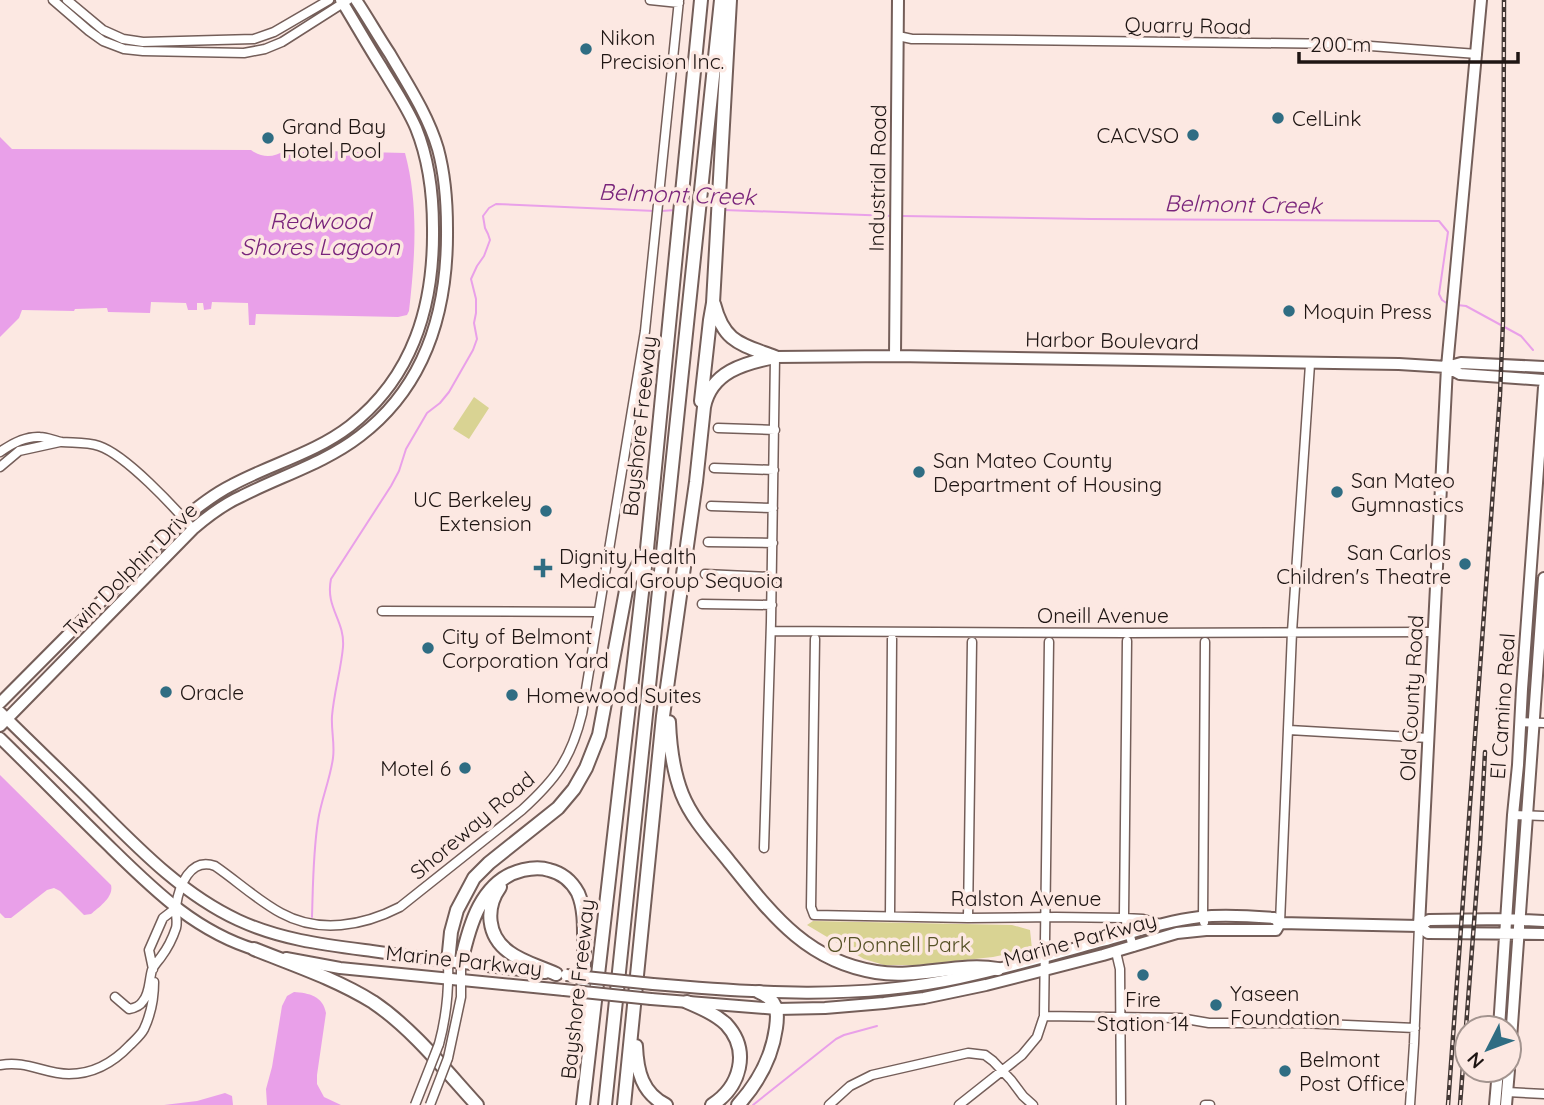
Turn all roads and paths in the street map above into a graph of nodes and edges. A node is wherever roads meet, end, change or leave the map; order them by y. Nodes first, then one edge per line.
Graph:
1 (53, 0) edge
2 (67, 0) edge
3 (328, 0) edge
4 (356, 0) edge
5 (650, 0) edge
6 (701, 0) edge
7 (721, 0) edge
8 (730, 0) edge
9 (898, 0) edge
10 (1482, 0) edge
11 (344, 1) edge
12 (679, 1) edge
13 (898, 36) junction
14 (1477, 54) junction
15 (713, 303) junction
16 (895, 356) junction
17 (775, 357) junction
18 (1310, 364) junction
19 (1447, 367) junction
20 (1544, 367) edge
21 (1544, 380) edge
22 (1544, 387) edge
23 (718, 429) dead end
24 (775, 430) junction
25 (61, 442) junction
26 (0, 452) edge
27 (0, 467) edge
28 (714, 468) dead end
29 (774, 470) junction
30 (696, 482) junction
31 (711, 506) dead end
32 (774, 508) junction
33 (184, 518) junction
34 (193, 529) junction
35 (708, 542) dead end
36 (773, 543) junction
37 (647, 549) junction
38 (705, 574) dead end
39 (772, 577) junction
40 (1544, 578) edge
41 (702, 604) dead end
42 (772, 605) junction
43 (382, 611) dead end
44 (598, 612) junction
45 (1526, 629) junction
46 (1542, 630) edge
47 (771, 631) junction
48 (1292, 632) junction
49 (1434, 632) junction
50 (815, 639) dead end
51 (892, 639) dead end
52 (1127, 641) dead end
53 (972, 642) dead end
54 (1049, 642) dead end
55 (1205, 642) dead end
56 (668, 687) junction
57 (0, 703) edge
58 (2, 719) edge
59 (1520, 722) junction
60 (1538, 723) edge
61 (1289, 730) junction
62 (0, 737) edge
63 (1429, 738) junction
64 (1513, 815) junction
65 (1526, 815) junction
66 (1544, 816) edge
67 (764, 848) dead end
68 (519, 871) junction
69 (182, 885) junction
70 (176, 908) junction
71 (890, 916) junction
72 (1045, 917) junction
73 (1203, 917) junction
74 (968, 918) junction
75 (1124, 918) junction
76 (1506, 919) junction
77 (1519, 919) junction
78 (1544, 920) edge
79 (1280, 923) junction
80 (1161, 924) junction
81 (1419, 926) junction
82 (1206, 930) junction
83 (1129, 933) junction
84 (1505, 933) junction
85 (1518, 933) junction
86 (1544, 934) edge
87 (1133, 947) junction
88 (254, 949) junction
89 (1116, 951) junction
90 (1045, 956) junction
91 (448, 962) junction
92 (461, 964) junction
93 (152, 968) junction
94 (998, 969) junction
95 (1045, 970) junction
96 (561, 974) junction
97 (449, 978) junction
98 (462, 979) junction
99 (759, 992) junction
100 (114, 997) dead end
101 (687, 1002) junction
102 (777, 1009) junction
103 (1500, 1014) edge
104 (1513, 1014) edge
105 (1044, 1016) junction
106 (634, 1017) junction
107 (1120, 1017) junction
108 (1415, 1028) junction
109 (0, 1064) edge
110 (1003, 1071) junction
111 (1497, 1084) edge
112 (1508, 1084) edge
113 (1507, 1092) junction
114 (1544, 1094) edge
115 (415, 1105) edge
116 (429, 1105) edge
117 (477, 1105) edge
118 (582, 1105) edge
119 (605, 1105) edge
120 (624, 1105) edge
121 (666, 1105) edge
122 (712, 1105) edge
123 (738, 1105) edge
124 (829, 1105) edge
125 (959, 1105) edge
126 (1033, 1105) edge
127 (1121, 1105) edge
128 (1410, 1105) edge
129 (1495, 1105) edge
130 (1506, 1105) edge

1 - 11 street
2 - 3 street
4 - 34 main road, Twin Dolphin Drive
5 - 12 street
6 - 37 highway, Bayshore Freeway
7 - 119 highway, Bayshore Freeway
8 - 15 highway
9 - 13 main road, Industrial Road
10 - 14 main road, Old County Road
11 - 33 main road, Twin Dolphin Drive
12 - 44 street, Shoreway Road
13 - 14 street, Quarry Road
13 - 16 main road, Industrial Road
14 - 19 main road, Old County Road
15 - 17 highway
15 - 30 highway
16 - 17 main road, Harbor Boulevard
16 - 18 main road, Harbor Boulevard
17 - 24 street
17 - 30 highway
18 - 19 main road, Harbor Boulevard
18 - 48 street
19 - 20 main road, Harbor Boulevard
19 - 21 main road, Harbor Boulevard
19 - 49 main road, Old County Road
22 - 45 main road, El Camino Real
23 - 24 street
24 - 29 street
25 - 26 street
25 - 27 street
25 - 33 street
28 - 29 street
29 - 32 street
30 - 56 highway
31 - 32 street
32 - 36 street
33 - 34 street
33 - 57 main road, Twin Dolphin Drive
34 - 58 main road, Twin Dolphin Drive
35 - 36 street
36 - 39 street
37 - 91 highway
37 - 118 highway, Bayshore Freeway
38 - 39 street
39 - 42 street
40 - 46 main road, El Camino Real
41 - 42 street
42 - 47 street
43 - 44 street
44 - 69 street, Shoreway Road
45 - 46 street
45 - 59 main road, El Camino Real
46 - 60 main road, El Camino Real
47 - 48 street, Oneill Avenue
47 - 67 street
48 - 49 street, Oneill Avenue
48 - 61 street
49 - 63 main road, Old County Road
50 - 71 street, Ralston Avenue
51 - 71 street
52 - 75 street
53 - 74 street
54 - 72 street
55 - 73 street
56 - 94 highway
56 - 106 highway
58 - 69 main road, Marine Parkway
59 - 60 street
59 - 64 main road, El Camino Real
60 - 65 main road, El Camino Real
61 - 63 street
61 - 79 street
62 - 70 main road, Marine Parkway
63 - 81 main road, Old County Road
64 - 65 street
64 - 76 main road, El Camino Real
65 - 66 street
65 - 77 main road, El Camino Real
68 - 92 highway
68 - 96 highway
68 - 118 highway
69 - 70 street
69 - 91 main road, Marine Parkway
70 - 88 main road, Marine Parkway
70 - 93 street
70 - 93 street
71 - 74 street, Ralston Avenue
72 - 74 street, Ralston Avenue
72 - 75 street, Ralston Avenue
72 - 90 street
73 - 79 main road, Ralston Avenue
73 - 80 main road, Ralston Avenue
73 - 82 street
75 - 80 street, Ralston Avenue
75 - 83 street
76 - 77 main road, Ralston Avenue
76 - 81 main road, Ralston Avenue
76 - 84 main road, El Camino Real
77 - 78 main road, Ralston Avenue
77 - 85 main road, El Camino Real
79 - 81 main road, Ralston Avenue
79 - 82 main road, Ralston Avenue
80 - 83 main road, Marine Parkway
81 - 84 main road, Ralston Avenue
81 - 108 street, Old County Road
82 - 87 main road, Marine Parkway
83 - 87 street
83 - 90 main road, Marine Parkway
84 - 85 main road, Ralston Avenue
84 - 103 main road, El Camino Real
85 - 86 main road, Ralston Avenue
85 - 104 main road, El Camino Real
87 - 89 main road, Marine Parkway
88 - 97 main road, Marine Parkway
88 - 117 highway
89 - 95 main road, Marine Parkway
89 - 107 street
90 - 94 main road, Marine Parkway
90 - 95 street
91 - 92 main road, Marine Parkway
91 - 97 street
92 - 96 main road, Marine Parkway
92 - 98 street
93 - 100 street
93 - 109 street
94 - 99 main road, Marine Parkway
95 - 102 main road, Marine Parkway
95 - 105 street
96 - 99 main road, Marine Parkway, bridge
97 - 98 main road, Marine Parkway
97 - 115 street, bridge
98 - 101 main road, Marine Parkway, bridge
98 - 116 street, bridge
99 - 102 highway
101 - 102 main road, Marine Parkway
101 - 122 highway
102 - 123 highway
105 - 107 street
105 - 110 street
106 - 120 highway
106 - 121 highway
107 - 108 street
107 - 127 street
108 - 128 street, Old County Road
110 - 124 street
110 - 125 street
110 - 126 street
111 - 129 main road
112 - 113 main road, El Camino Real
113 - 114 street
113 - 130 main road, El Camino Real

